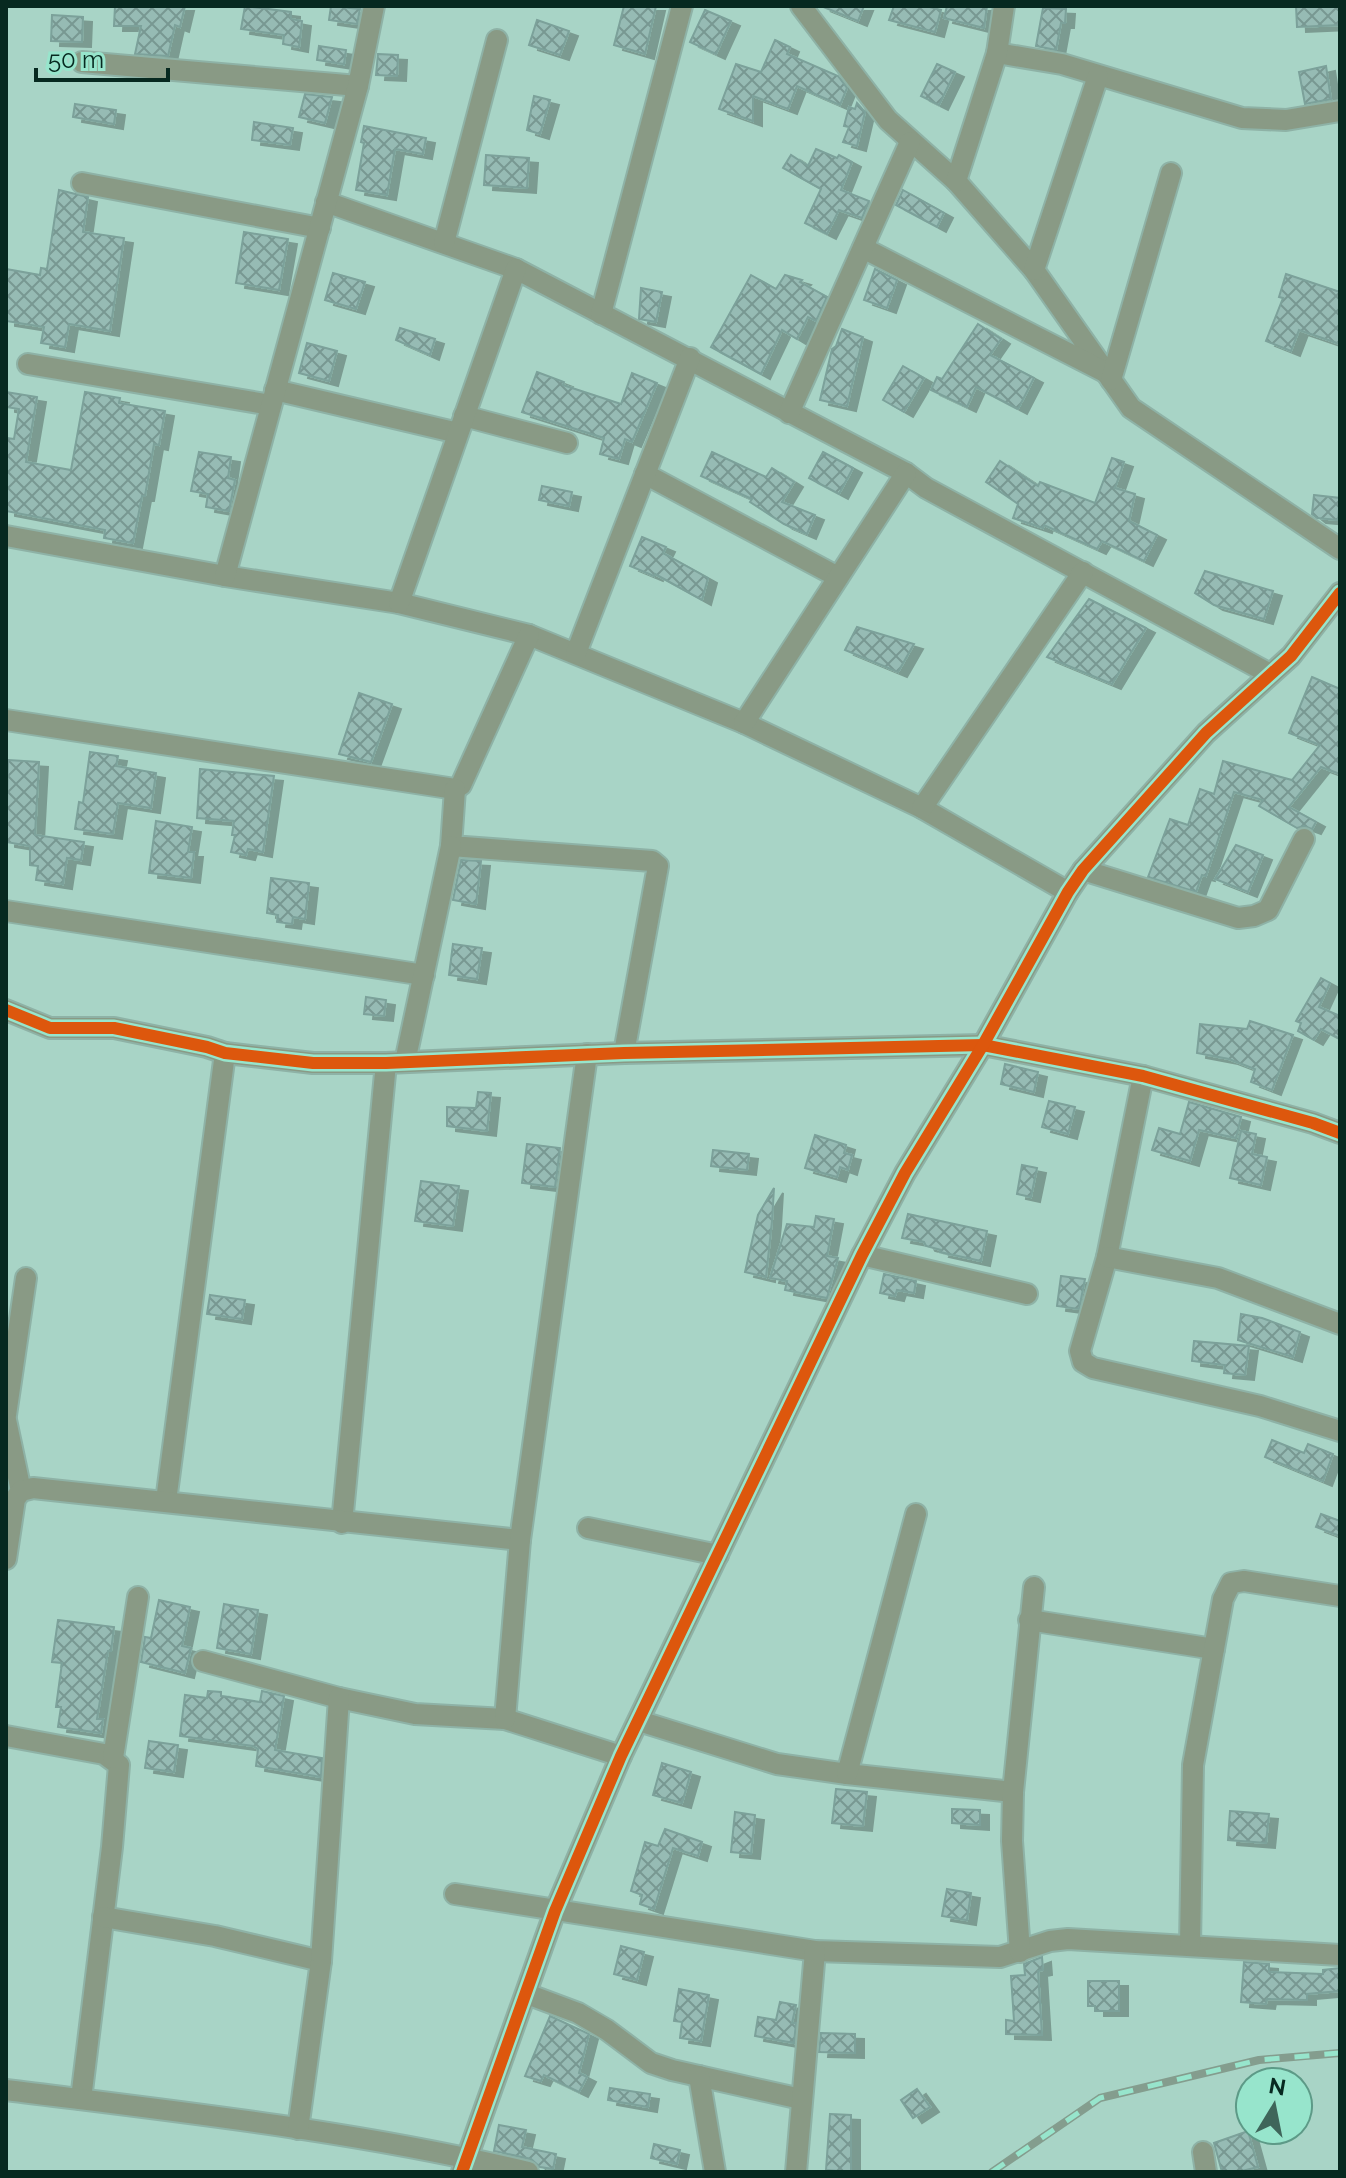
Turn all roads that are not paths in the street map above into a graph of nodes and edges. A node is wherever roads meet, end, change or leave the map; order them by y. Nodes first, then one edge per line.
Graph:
1 (374, 6) edge
2 (682, 6) edge
3 (801, 6) edge
4 (1004, 6) edge
5 (497, 40) dead end
6 (997, 53) junction
7 (82, 62) dead end
8 (1098, 76) junction
9 (358, 86) junction
10 (1340, 111) edge
11 (910, 142) junction
12 (1171, 173) dead end
13 (956, 181) junction
14 (82, 183) dead end
15 (326, 202) junction
16 (320, 228) junction
17 (444, 243) junction
18 (863, 248) junction
19 (516, 269) junction
20 (1034, 270) junction
21 (601, 314) junction
22 (690, 358) junction
23 (28, 364) dead end
24 (1108, 376) junction
25 (273, 397) junction
26 (789, 413) junction
27 (461, 425) junction
28 (567, 443) dead end
29 (906, 473) junction
30 (645, 474) junction
31 (6, 536) edge
32 (1340, 549) edge
33 (1083, 572) junction
34 (225, 576) junction
35 (838, 577) junction
36 (1340, 593) edge
37 (399, 603) junction
38 (529, 635) junction
39 (576, 653) junction
40 (1270, 674) junction
41 (6, 720) edge
42 (744, 723) junction
43 (455, 789) junction
44 (922, 808) junction
45 (1304, 839) dead end
46 (451, 846) junction
47 (1083, 870) junction
48 (1068, 892) junction
49 (6, 911) edge
50 (424, 975) junction
51 (6, 1010) edge
52 (983, 1045) junction
53 (225, 1053) junction
54 (624, 1053) junction
55 (587, 1054) junction
56 (396, 1062) junction
57 (1143, 1076) junction
58 (1340, 1133) edge
59 (862, 1255) junction
60 (1107, 1257) junction
61 (26, 1278) dead end
62 (1027, 1294) dead end
63 (1340, 1324) edge
64 (6, 1417) edge
65 (1340, 1431) edge
66 (21, 1491) junction
67 (166, 1501) junction
68 (916, 1514) dead end
69 (342, 1523) junction
70 (588, 1528) dead end
71 (520, 1540) junction
72 (718, 1555) junction
73 (6, 1559) edge
74 (1034, 1587) dead end
75 (1340, 1596) edge
76 (138, 1597) dead end
77 (1029, 1620) junction
78 (1214, 1649) junction
79 (203, 1661) dead end
80 (339, 1698) junction
81 (505, 1719) junction
82 (639, 1721) junction
83 (6, 1736) edge
84 (621, 1756) junction
85 (113, 1758) junction
86 (847, 1774) junction
87 (1013, 1792) junction
88 (455, 1894) dead end
89 (555, 1911) junction
90 (103, 1917) junction
91 (1190, 1946) junction
92 (815, 1951) junction
93 (1020, 1952) junction
94 (1340, 1955) edge
95 (321, 1961) junction
96 (527, 1994) junction
97 (699, 2076) junction
98 (6, 2090) edge
99 (81, 2099) junction
100 (801, 2099) junction
101 (298, 2129) junction
102 (464, 2165) edge
103 (528, 2172) edge
104 (715, 2172) edge
105 (796, 2172) edge

1 - 9 street
2 - 21 street
3 - 11 street
4 - 6 street
5 - 17 street
6 - 8 street
6 - 13 street
7 - 9 street
8 - 10 street
8 - 20 street
9 - 15 street
11 - 13 street
11 - 18 street
12 - 24 street
13 - 20 street
14 - 16 street
15 - 16 street
15 - 17 street
16 - 25 street
17 - 19 street
18 - 24 street
18 - 26 street
19 - 21 street
19 - 27 street
20 - 24 street
21 - 22 street
22 - 26 street
22 - 30 street
23 - 25 street
24 - 32 street
25 - 27 street
25 - 34 street
26 - 29 street
27 - 28 street
27 - 37 street
29 - 33 street
29 - 35 street
30 - 35 street
30 - 39 street
31 - 34 street
33 - 40 street
33 - 44 street
34 - 37 street
35 - 42 street
36 - 40 street
37 - 38 street
38 - 39 street
38 - 43 street
39 - 42 street
40 - 47 street
41 - 43 street
42 - 44 street
43 - 46 street
44 - 48 street
45 - 47 street
46 - 50 street
46 - 54 street
47 - 48 street
48 - 52 street
49 - 50 street
50 - 56 street
51 - 53 street
52 - 54 street
52 - 57 street
52 - 59 street
53 - 56 street
53 - 67 street
54 - 55 street
55 - 56 street
55 - 71 street
56 - 69 street
57 - 58 street
57 - 60 street
59 - 62 street
59 - 72 street
60 - 63 street
60 - 65 street
61 - 64 street
64 - 66 street
66 - 67 street
66 - 73 street
67 - 69 street
68 - 86 street
69 - 71 street
70 - 72 street
71 - 81 street
72 - 82 street
74 - 77 street
75 - 78 street
76 - 85 street
77 - 78 street
77 - 87 street
78 - 91 street
79 - 80 street
80 - 81 street
80 - 95 street
81 - 84 street
82 - 84 street
82 - 86 street
83 - 85 street
84 - 89 street
85 - 90 street
86 - 87 street
87 - 93 street
88 - 89 street
89 - 92 street
89 - 96 street
90 - 95 street
90 - 99 street
91 - 93 street
91 - 94 street
92 - 93 street
92 - 100 street
95 - 101 street
96 - 97 street
96 - 102 street
97 - 100 street
97 - 104 street
98 - 99 street
99 - 101 street
100 - 105 street
101 - 102 street
102 - 103 street

